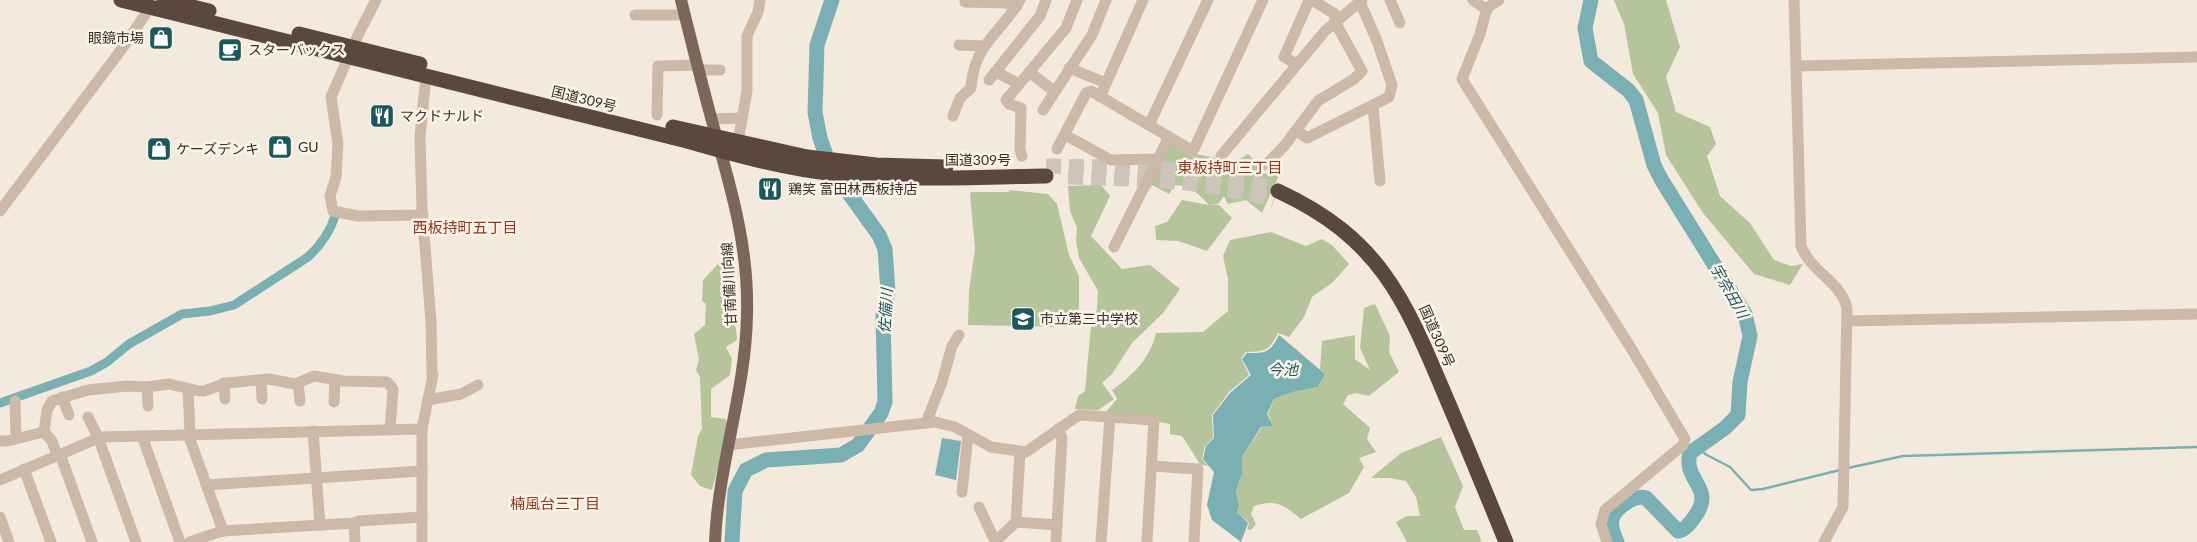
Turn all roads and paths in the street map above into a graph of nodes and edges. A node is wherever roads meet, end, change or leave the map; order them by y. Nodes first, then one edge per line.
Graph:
1 (121, 0) edge
2 (164, 0) edge
3 (376, 0) edge
4 (680, 0) edge
5 (760, 0) edge
6 (1046, 0) edge
7 (1077, 0) edge
8 (1106, 0) edge
9 (1143, 0) edge
10 (1208, 0) edge
11 (1263, 0) edge
12 (1314, 0) edge
13 (1390, 0) edge
14 (1473, 0) edge
15 (1499, 0) edge
16 (1794, 0) edge
17 (1361, 1) edge
18 (965, 2) dead end
19 (1018, 3) edge
20 (152, 4) edge
21 (1487, 10) junction
22 (635, 15) dead end
23 (684, 15) junction
24 (1335, 22) junction
25 (1400, 23) dead end
26 (959, 45) dead end
27 (983, 46) junction
28 (347, 51) junction
29 (2197, 57) edge
30 (1297, 64) junction
31 (1796, 66) junction
32 (699, 68) junction
33 (1069, 68) junction
34 (720, 70) dead end
35 (1029, 72) junction
36 (426, 76) junction
37 (1106, 83) junction
38 (1020, 84) junction
39 (1054, 91) junction
40 (1100, 97) junction
41 (1373, 106) junction
42 (1043, 110) dead end
43 (657, 115) dead end
44 (953, 116) dead end
45 (741, 118) junction
46 (711, 119) junction
47 (1149, 125) junction
48 (1296, 130) junction
49 (1065, 134) junction
50 (1169, 137) junction
51 (738, 142) junction
52 (719, 144) junction
53 (1057, 149) dead end
54 (1022, 156) dead end
55 (1221, 156) dead end
56 (1158, 159) junction
57 (787, 160) junction
58 (1266, 164) dead end
59 (1046, 171) tunnel mouth
60 (1380, 181) dead end
61 (0, 211) edge
62 (423, 215) junction
63 (1114, 247) dead end
64 (2197, 314) edge
65 (1846, 321) junction
66 (958, 335) dead end
67 (261, 380) junction
68 (335, 380) junction
69 (224, 383) junction
70 (298, 383) junction
71 (478, 385) dead end
72 (147, 387) junction
73 (188, 388) junction
74 (62, 397) junction
75 (225, 399) dead end
76 (262, 399) dead end
77 (428, 400) junction
78 (15, 401) dead end
79 (300, 402) dead end
80 (334, 402) dead end
81 (148, 406) dead end
82 (69, 415) dead end
83 (88, 416) dead end
84 (1110, 417) junction
85 (926, 423) junction
86 (422, 429) junction
87 (390, 430) junction
88 (1058, 430) junction
89 (313, 431) junction
90 (44, 432) junction
91 (189, 434) junction
92 (968, 435) junction
93 (142, 436) junction
94 (98, 437) junction
95 (16, 439) junction
96 (0, 441) edge
97 (728, 446) junction
98 (1020, 452) junction
99 (58, 454) junction
100 (1152, 466) junction
101 (24, 469) junction
102 (422, 471) junction
103 (317, 478) junction
104 (0, 480) edge
105 (206, 485) junction
106 (962, 492) dead end
107 (979, 507) dead end
108 (422, 517) junction
109 (0, 518) edge
110 (1016, 522) junction
111 (354, 523) junction
112 (320, 525) junction
113 (1057, 525) junction
114 (223, 531) junction
115 (1005, 539) edge
116 (9, 542) edge
117 (51, 542) edge
118 (92, 542) edge
119 (136, 542) edge
120 (180, 542) edge
121 (190, 542) edge
122 (355, 542) edge
123 (422, 542) edge
124 (715, 542) edge
125 (1056, 542) edge
126 (1101, 542) edge
127 (1147, 542) edge
128 (1194, 542) edge
129 (1495, 542) edge
130 (1506, 542) edge
131 (1607, 542) edge
132 (1824, 542) edge

1 - 20 highway, 国道309号
2 - 28 highway, 国道309号
3 - 28 street
4 - 23 main road, 甘南備川向線
5 - 45 street
6 - 38 street
7 - 35 street
8 - 33 street
9 - 37 street
10 - 47 street
11 - 50 street
12 - 24 street
12 - 30 street
13 - 25 street
14 - 21 street
15 - 21 street
16 - 31 street
17 - 24 street
17 - 41 street
18 - 19 street
19 - 27 street
20 - 28 highway, 国道309号
20 - 61 street
21 - 131 street
22 - 23 street
23 - 32 main road, 甘南備川向線
24 - 30 street
24 - 48 street
26 - 27 street
27 - 44 street
28 - 36 highway, 国道309号
28 - 52 highway, 国道309号
28 - 62 street
29 - 31 street
30 - 55 street
31 - 65 street
32 - 34 street
32 - 43 street
32 - 46 main road, 甘南備川向線
33 - 37 street
33 - 39 street
35 - 38 street
35 - 39 street
36 - 52 highway, 国道309号
36 - 62 street
37 - 40 street
38 - 54 street
39 - 42 street
40 - 47 street
40 - 49 street
41 - 48 street
41 - 60 street
45 - 46 street
45 - 51 street
46 - 52 main road, 甘南備川向線
47 - 50 street
48 - 58 street
49 - 53 street
49 - 56 street
50 - 56 street
51 - 52 highway, 国道309号
51 - 57 highway, 国道309号
52 - 57 highway, 国道309号
52 - 97 main road, 甘南備川向線
56 - 63 street
57 - 59 highway, 国道309号
62 - 77 street
64 - 65 street
65 - 132 street
66 - 85 street
67 - 69 street
67 - 70 street
67 - 76 street
68 - 70 street
68 - 80 street
68 - 87 street
69 - 73 street
69 - 75 street
70 - 79 street
71 - 77 street
72 - 73 street
72 - 74 street
72 - 81 street
73 - 91 street
74 - 82 street
74 - 90 street
77 - 86 street
78 - 95 street
83 - 94 street
84 - 88 street
84 - 100 street
84 - 126 street
85 - 92 street
85 - 97 street
86 - 87 street
86 - 102 street
87 - 89 street
88 - 98 street
88 - 113 street
89 - 91 street
89 - 103 street
90 - 95 street
90 - 99 street
91 - 93 street
91 - 105 street
92 - 98 street
92 - 106 street
93 - 94 street
93 - 120 street
94 - 99 street
94 - 119 street
95 - 96 street
97 - 124 main road, 甘南備川向線
98 - 110 street
99 - 101 street
99 - 118 street
100 - 127 street
100 - 128 street
101 - 104 street
101 - 117 street
102 - 103 street
102 - 108 street
103 - 105 street
103 - 112 street
105 - 114 street
107 - 115 street
108 - 111 street
108 - 123 street
109 - 116 street
110 - 113 street
110 - 115 street
111 - 112 street
111 - 122 street
112 - 114 street
113 - 125 street
114 - 121 street
129 - 130 highway, 国道309号

